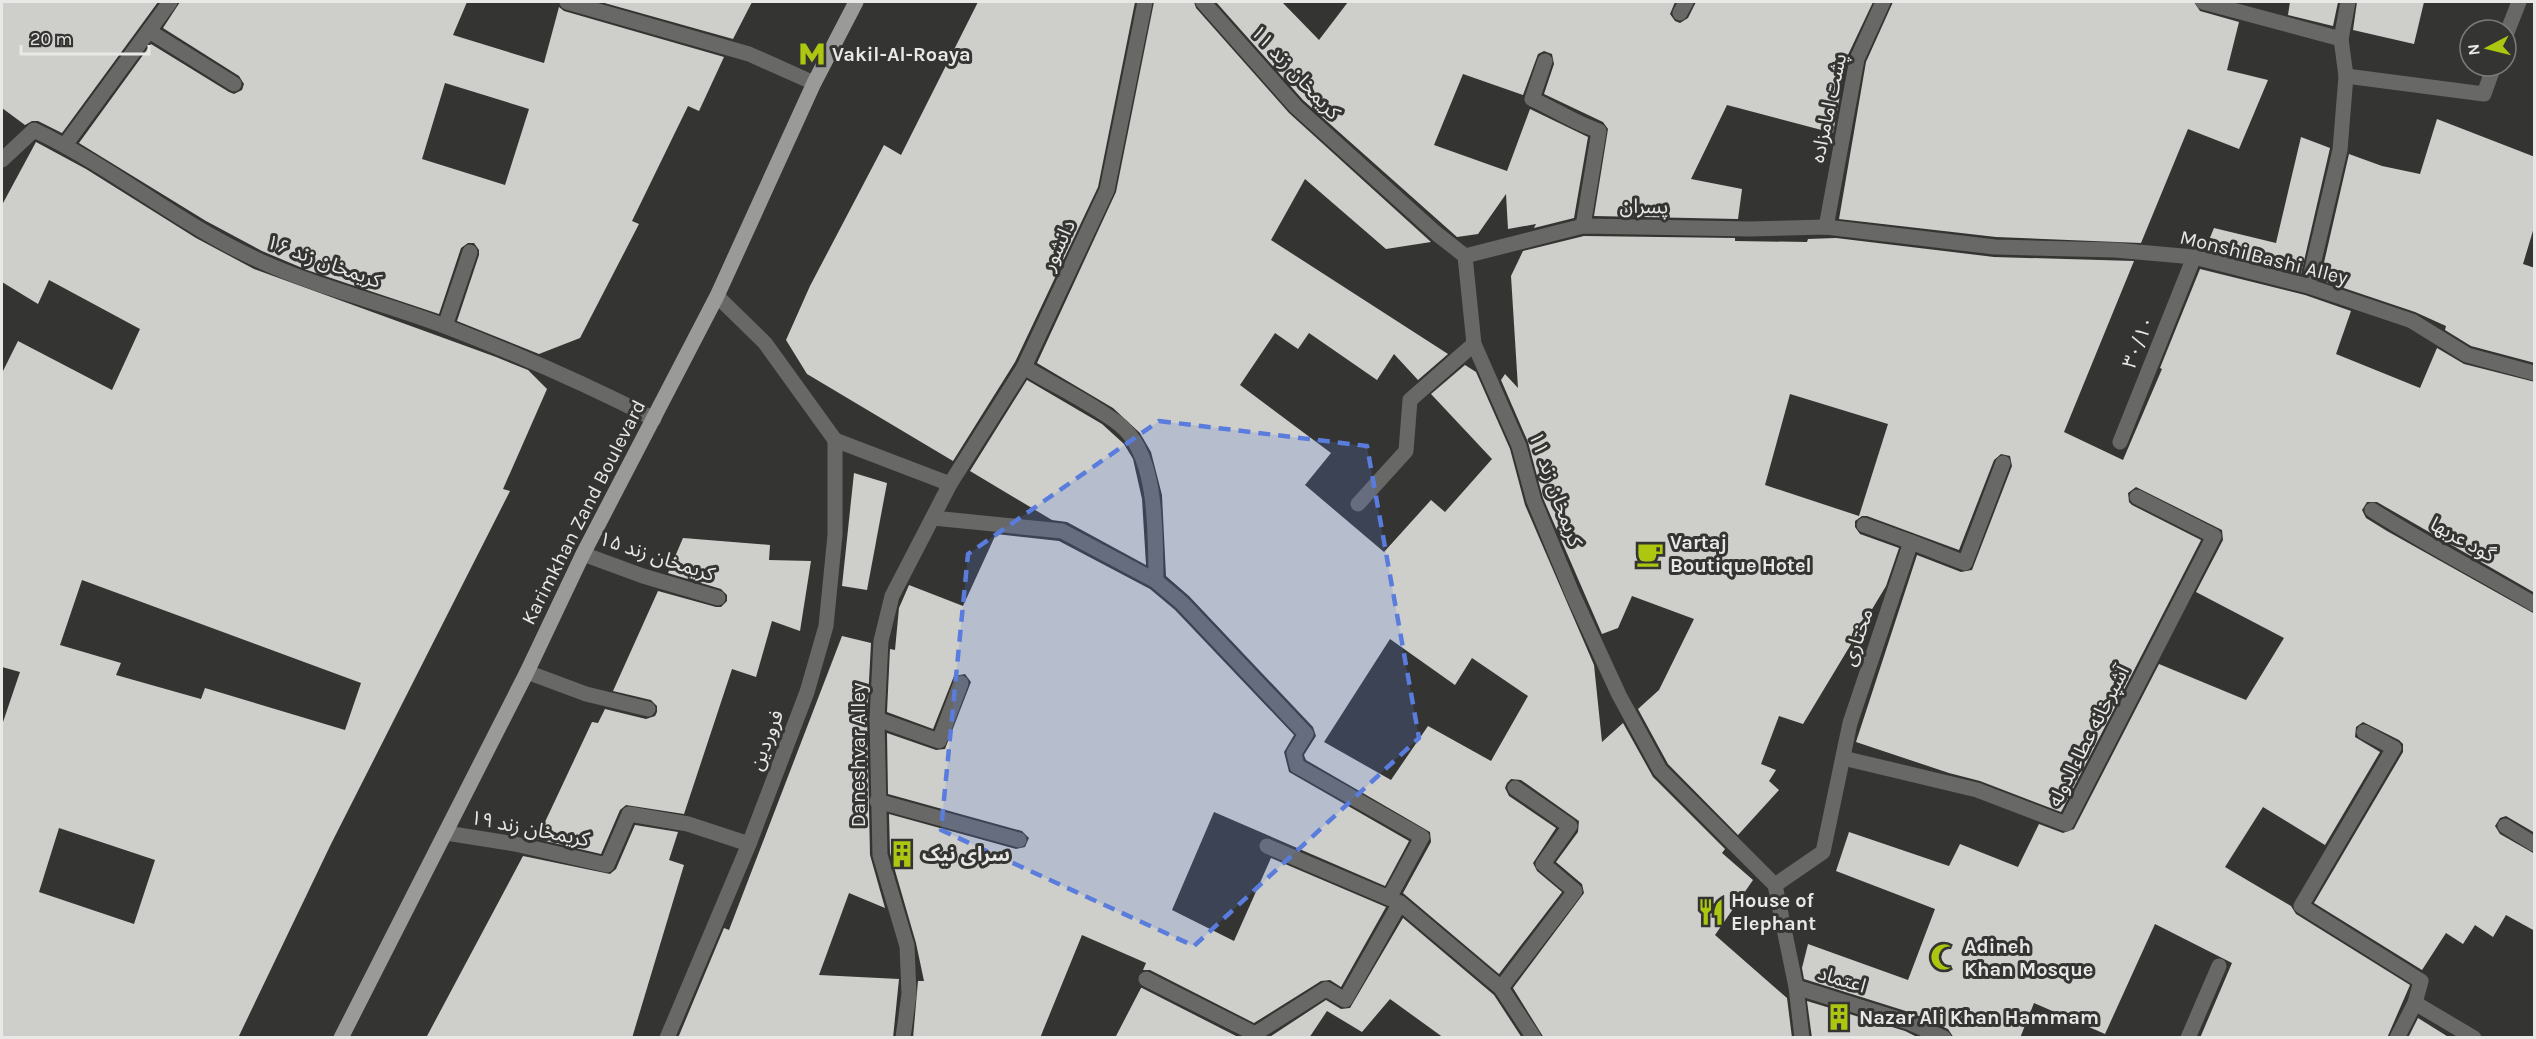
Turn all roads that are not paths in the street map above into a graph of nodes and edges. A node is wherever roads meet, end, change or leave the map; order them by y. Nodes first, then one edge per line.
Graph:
1 (170, 2) edge
2 (567, 2) edge
3 (856, 2) edge
4 (1145, 2) edge
5 (1203, 2) edge
6 (1883, 2) edge
7 (2203, 2) edge
8 (2348, 2) edge
9 (2519, 2) edge
10 (2513, 18) edge
11 (149, 31) junction
12 (2341, 39) junction
13 (1545, 61) dead end
14 (2346, 76) junction
15 (2490, 78) edge
16 (814, 83) junction
17 (234, 84) dead end
18 (65, 145) junction
19 (2, 160) edge
20 (1583, 226) junction
21 (1826, 227) junction
22 (470, 252) dead end
23 (1465, 256) junction
24 (2194, 257) junction
25 (2308, 286) junction
26 (717, 296) junction
27 (445, 326) junction
28 (1474, 344) junction
29 (1024, 367) junction
30 (2535, 373) edge
31 (654, 419) junction
32 (835, 440) junction
33 (2120, 442) dead end
34 (2003, 462) dead end
35 (950, 484) junction
36 (2137, 497) dead end
37 (1358, 504) dead end
38 (2372, 510) dead end
39 (933, 518) junction
40 (1864, 525) dead end
41 (1911, 542) junction
42 (583, 554) junction
43 (1156, 581) junction
44 (718, 598) dead end
45 (2535, 604) edge
46 (527, 672) junction
47 (962, 683) dead end
48 (648, 710) dead end
49 (877, 719) junction
50 (2364, 732) dead end
51 (1843, 758) junction
52 (1515, 788) dead end
53 (877, 801) junction
54 (2505, 826) dead end
55 (446, 833) junction
56 (1018, 840) dead end
57 (749, 844) junction
58 (2535, 844) edge
59 (1267, 846) dead end
60 (1775, 885) junction
61 (1394, 900) junction
62 (2219, 966) dead end
63 (1146, 979) dead end
64 (1796, 987) junction
65 (1501, 988) junction
66 (2415, 1003) junction
67 (341, 1038) edge
68 (667, 1038) edge
69 (903, 1038) edge
70 (1534, 1038) edge
71 (1802, 1038) edge
72 (1944, 1038) edge
73 (2188, 1038) edge
74 (2397, 1038) edge
75 (2474, 1038) edge

1 - 11 lane
2 - 16 lane
3 - 16 main road, Karimkhan Zand Boulevard
4 - 29 lane, دانشور
5 - 23 lane, کریمخان زند ۱۱
6 - 21 lane, پشت امامزاده
7 - 12 lane
8 - 12 lane
9 - 10 lane
11 - 17 lane
11 - 18 lane
12 - 14 lane
13 - 20 lane
14 - 15 lane
14 - 25 lane
16 - 26 main road, Karimkhan Zand Boulevard
18 - 19 lane, کریمخان زند ۱۶
18 - 27 lane, کریمخان زند ۱۶
20 - 21 lane, پسران
20 - 23 lane, پسران
21 - 24 lane, Monshi Bashi Alley
22 - 27 lane
23 - 28 lane, کریمخان زند ۱۱
24 - 25 lane, Monshi Bashi Alley
24 - 33 lane, ۳۰/۱۰
25 - 30 lane, Monshi Bashi Alley
26 - 31 main road, Karimkhan Zand Boulevard
26 - 32 lane
27 - 31 lane, کریمخان زند ۱۶
28 - 37 lane
28 - 60 lane, کریمخان زند ۱۱
29 - 35 lane, دانشور
29 - 43 lane
31 - 42 main road, Karimkhan Zand Boulevard
32 - 35 lane
32 - 57 lane, فروردین
34 - 41 lane
35 - 39 lane, Daneshvar Alley
36 - 51 lane, آشپرخانه عطاءالدوله
38 - 45 lane, گود عربها
39 - 43 lane
39 - 49 lane, Daneshvar Alley
40 - 41 lane
41 - 51 lane, مختاری
42 - 44 lane, کریمخان زند ۱۵
42 - 46 main road, Karimkhan Zand Boulevard
43 - 61 lane
46 - 48 lane
46 - 55 main road, Karimkhan Zand Boulevard
47 - 49 lane
49 - 53 lane, Daneshvar Alley
50 - 66 lane
51 - 60 lane, مختاری
52 - 65 lane
53 - 56 lane
53 - 69 lane, Daneshvar Alley
54 - 58 lane
55 - 57 lane, کریمخان زند ۱۹
55 - 67 main road, Karimkhan Zand Boulevard
57 - 68 lane, فروردین
59 - 61 lane
60 - 64 lane
61 - 63 lane
61 - 65 lane
62 - 73 lane
64 - 71 lane
64 - 72 lane, اعتماد
65 - 70 lane
66 - 74 lane
66 - 75 lane

